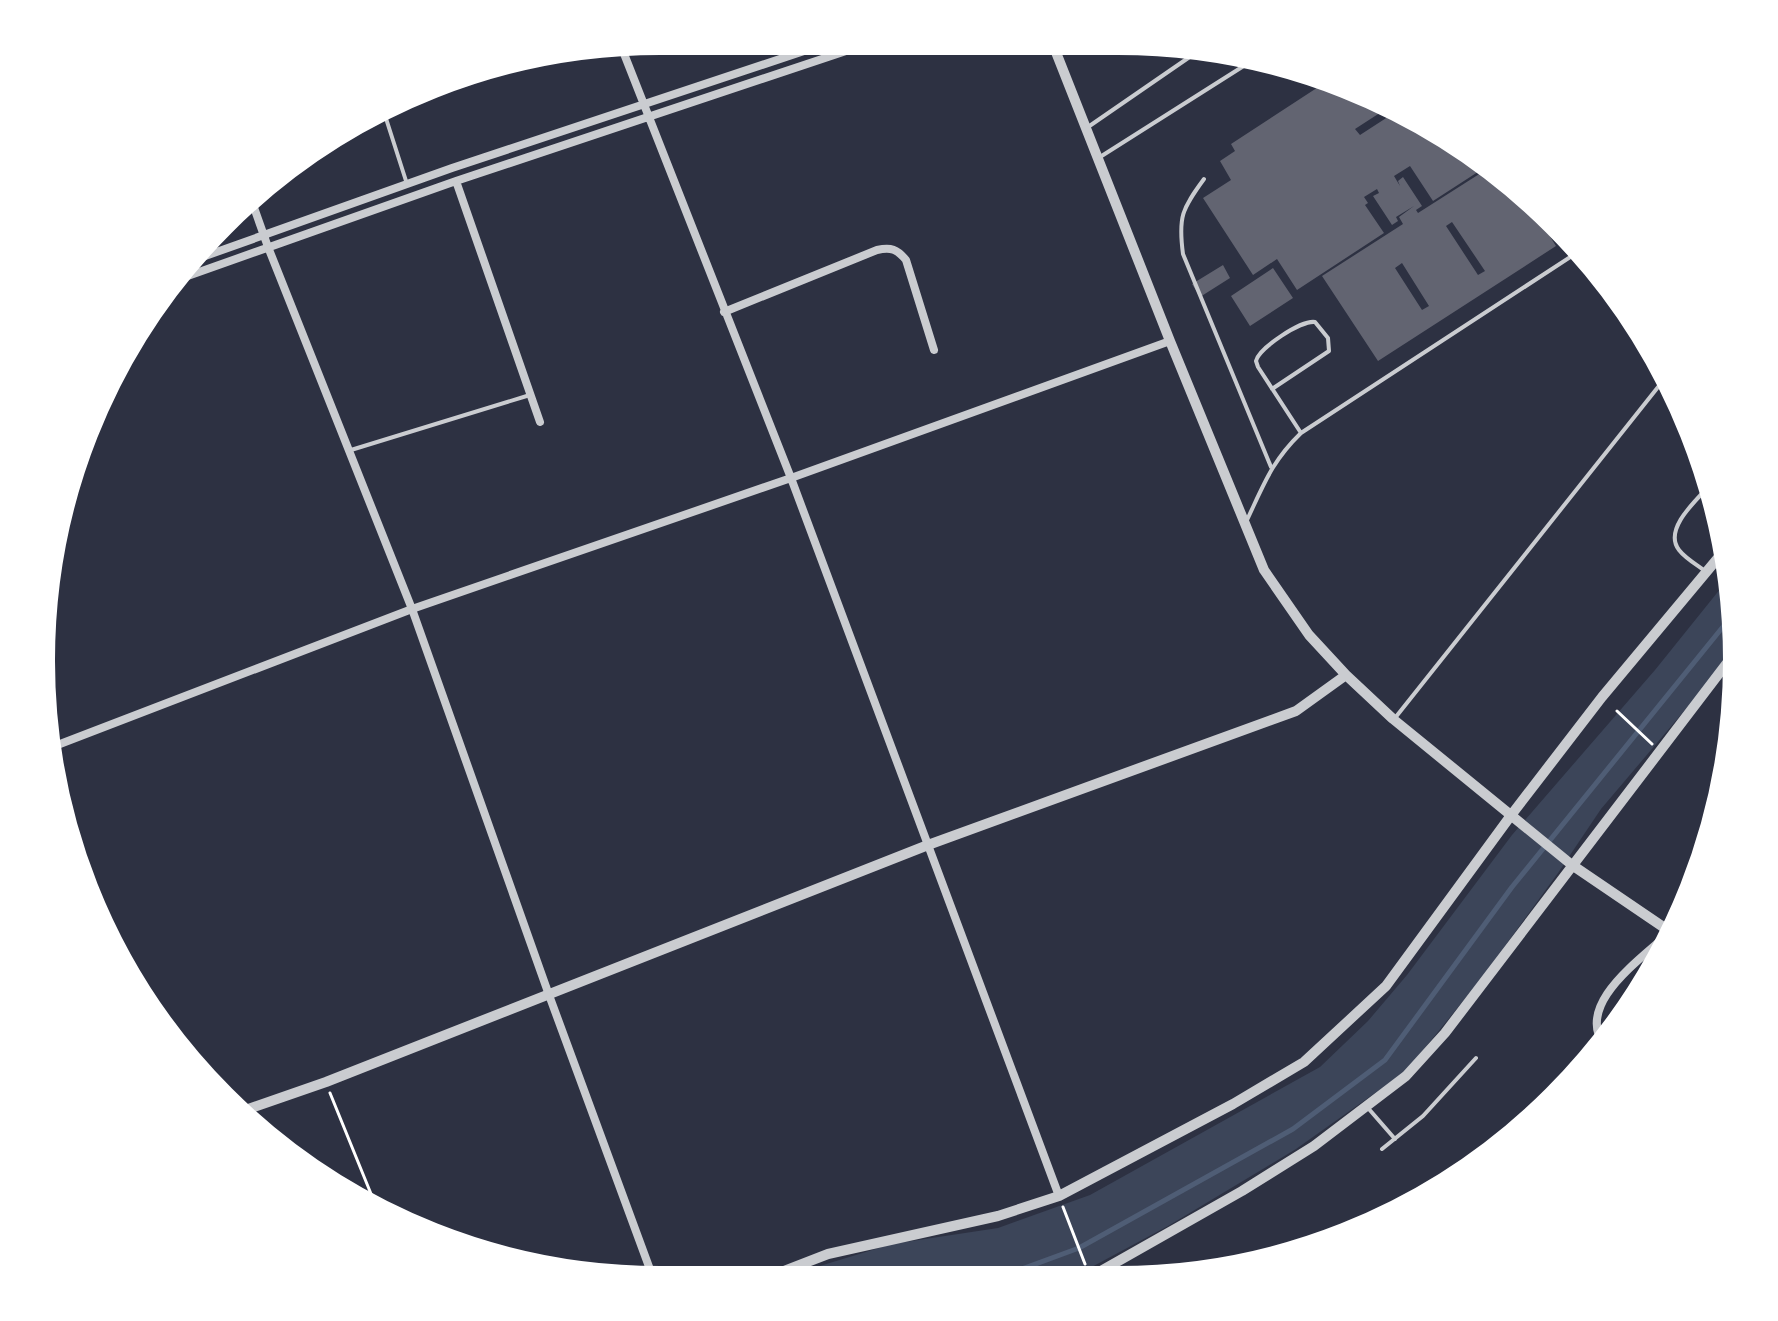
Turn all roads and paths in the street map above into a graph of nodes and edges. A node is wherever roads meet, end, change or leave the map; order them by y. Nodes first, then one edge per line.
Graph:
1 (796, 50) edge
2 (848, 50) edge
3 (1055, 50) edge
4 (623, 51) edge
5 (1193, 55) edge
6 (1246, 64) edge
7 (643, 104) junction
8 (385, 116) edge
9 (647, 116) junction
10 (1086, 128) junction
11 (1098, 158) junction
12 (1204, 179) dead end
13 (456, 181) junction
14 (407, 184) junction
15 (254, 206) edge
16 (264, 235) junction
17 (268, 247) junction
18 (1573, 255) edge
19 (203, 257) edge
20 (187, 276) edge
21 (724, 312) junction
22 (1170, 341) junction
23 (934, 350) dead end
24 (1661, 383) edge
25 (1272, 389) junction
26 (530, 394) junction
27 (540, 422) dead end
28 (1301, 433) junction
29 (349, 451) junction
30 (1271, 467) junction
31 (791, 478) junction
32 (1704, 492) edge
33 (1245, 524) junction
34 (1719, 557) edge
35 (1706, 572) junction
36 (412, 609) junction
37 (1728, 662) edge
38 (1346, 675) junction
39 (1617, 711) dead end
40 (1393, 719) junction
41 (56, 746) edge
42 (1655, 747) dead end
43 (1512, 814) junction
44 (928, 845) junction
45 (1572, 865) junction
46 (1666, 929) edge
47 (1655, 950) edge
48 (549, 995) junction
49 (1597, 1037) edge
50 (1476, 1058) dead end
51 (326, 1082) junction
52 (1366, 1106) junction
53 (248, 1109) edge
54 (1395, 1139) junction
55 (1382, 1149) dead end
56 (1059, 1196) junction
57 (373, 1199) edge
58 (1065, 1213) dead end
59 (1085, 1264) dead end
60 (650, 1271) edge
61 (784, 1271) edge
62 (1101, 1271) edge

1 - 7 street
2 - 9 street
3 - 10 street
4 - 7 street
5 - 10 lane
6 - 11 lane
7 - 9 street
7 - 14 street
8 - 14 lane
9 - 13 street
9 - 21 street
10 - 11 street
11 - 22 street
12 - 30 lane
13 - 17 street
13 - 26 street
14 - 16 street
15 - 16 street
16 - 17 street
16 - 19 street
17 - 20 street
17 - 29 street
18 - 28 lane
21 - 23 street
21 - 31 street
22 - 31 street
22 - 33 street
24 - 40 lane
25 - 25 lane
25 - 28 lane
26 - 27 street
26 - 29 lane
28 - 30 lane
29 - 36 street
30 - 33 lane
31 - 36 street
31 - 44 street
32 - 35 lane
33 - 38 street
34 - 35 street
35 - 43 street
36 - 41 street
36 - 48 street
37 - 45 street
38 - 40 street
38 - 44 street
39 - 42 path
40 - 43 street
43 - 45 street
43 - 56 street
44 - 48 street
44 - 56 street
45 - 46 street
45 - 52 street
47 - 49 street
48 - 51 street
48 - 60 street
50 - 54 lane
51 - 53 street
51 - 57 path
52 - 54 lane
52 - 62 street
54 - 55 lane
56 - 61 street
58 - 59 path

